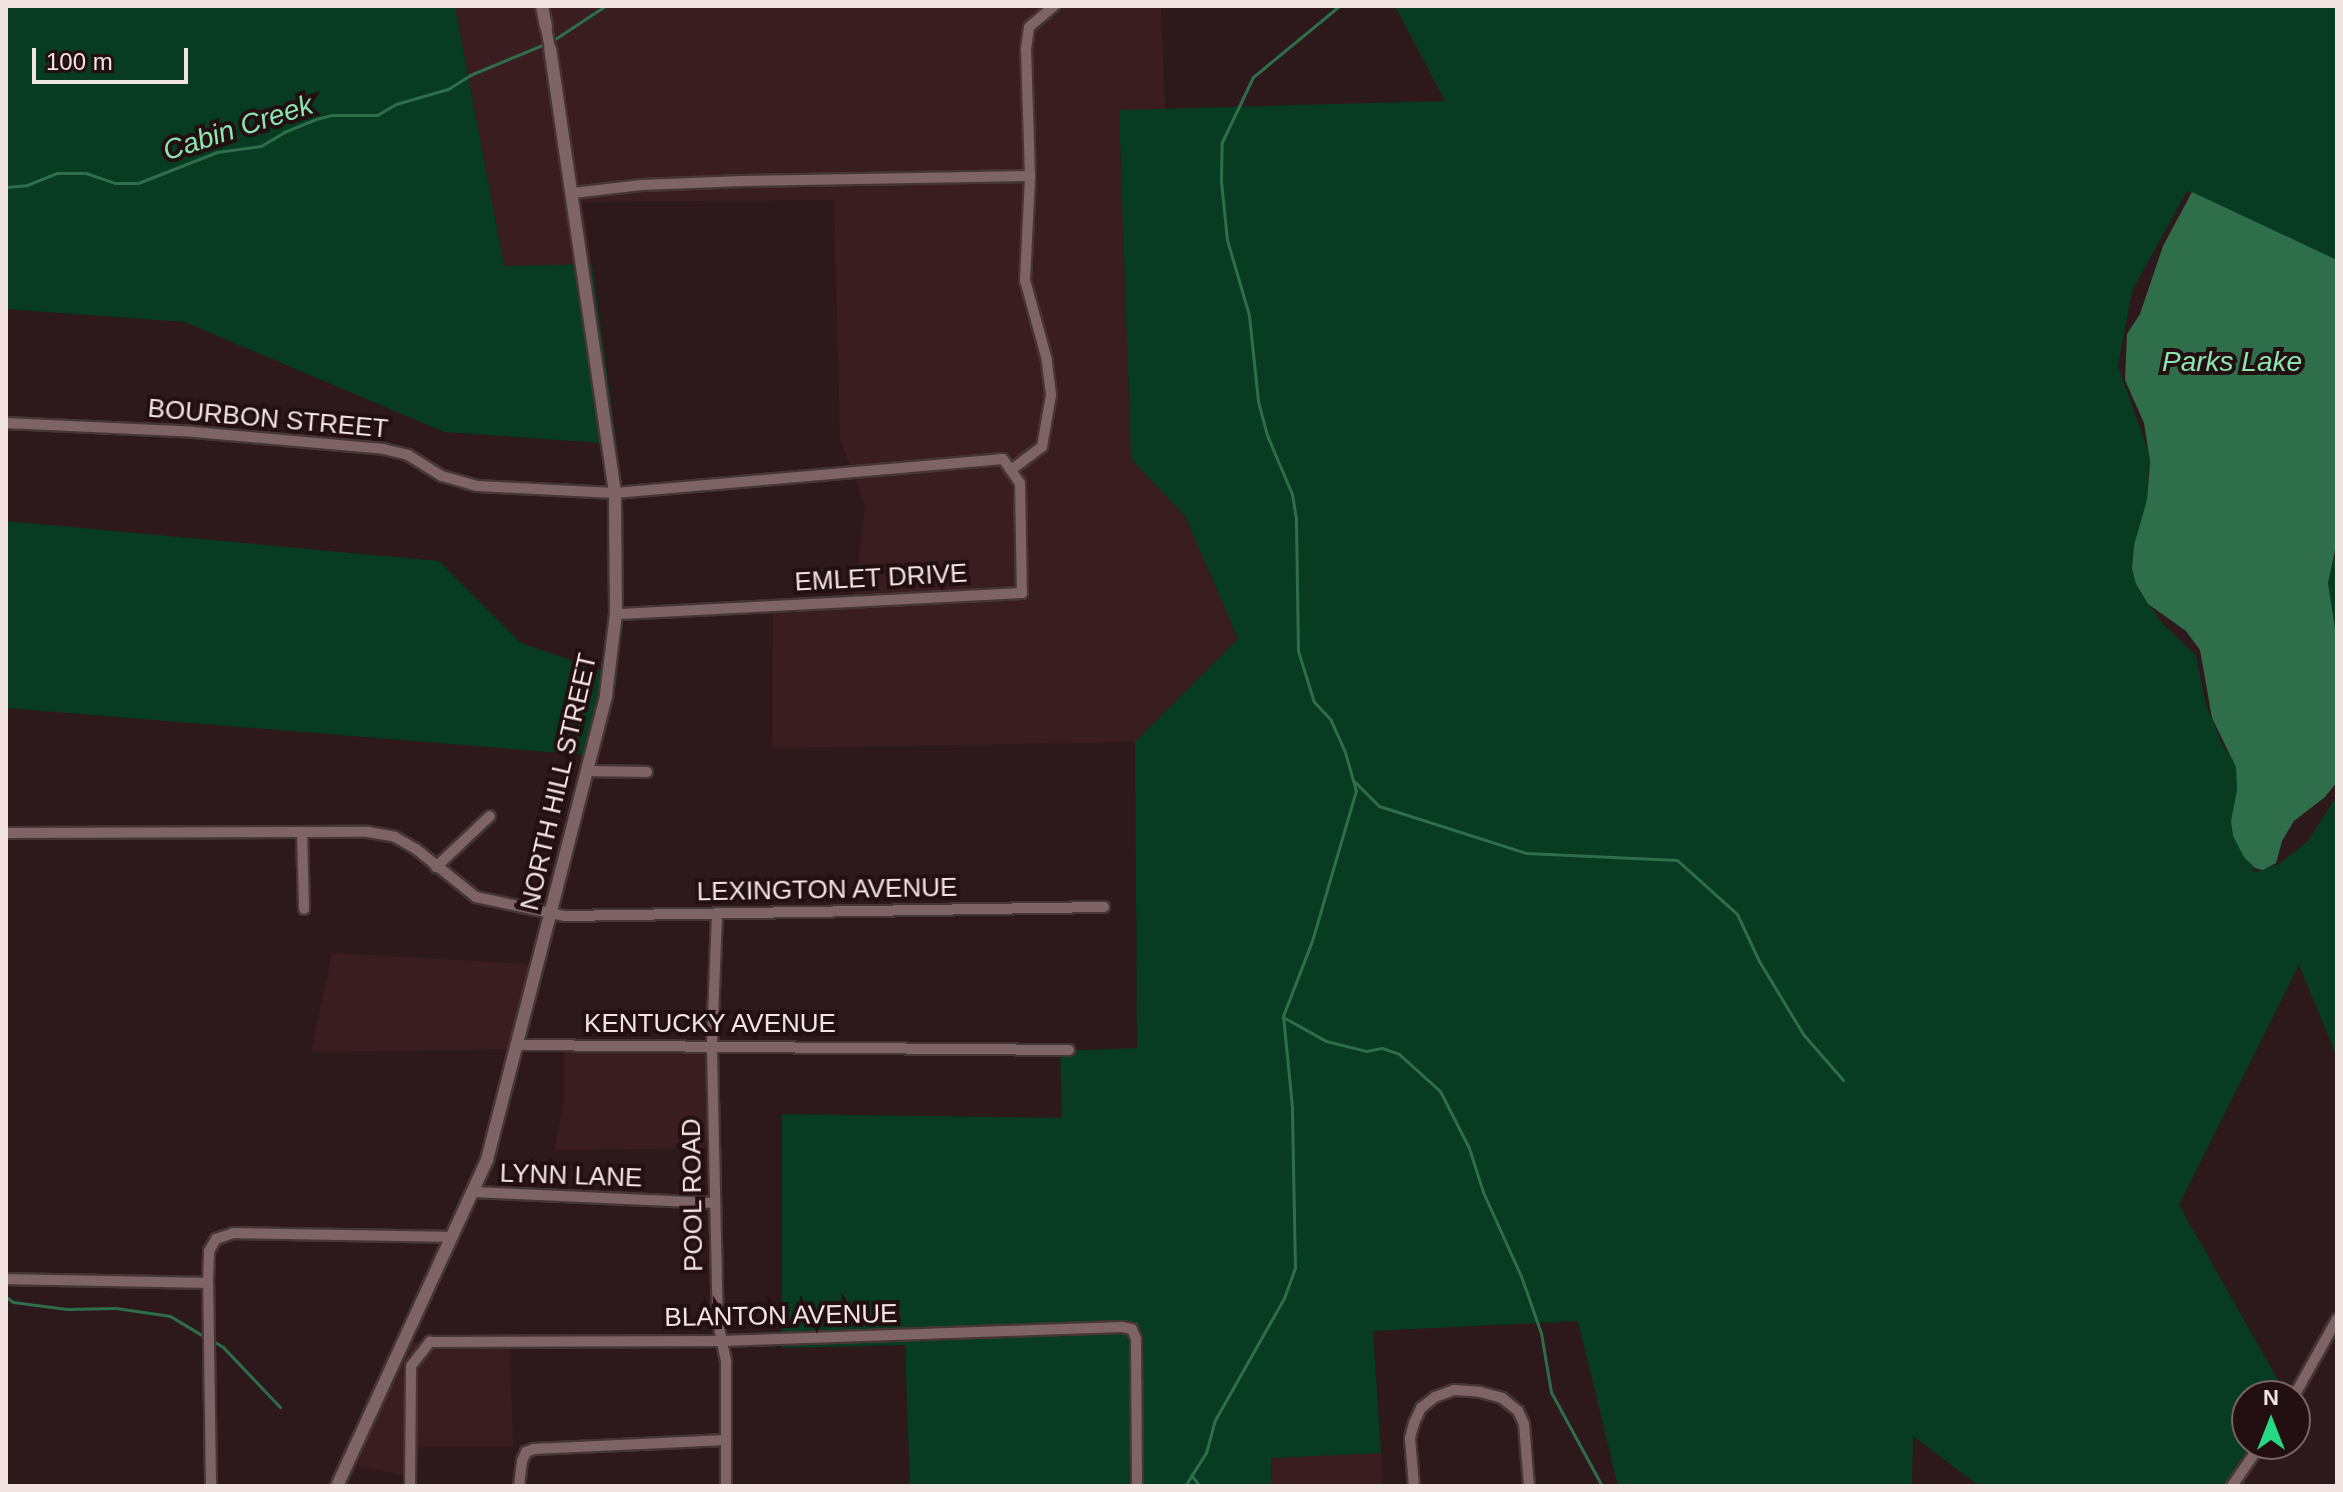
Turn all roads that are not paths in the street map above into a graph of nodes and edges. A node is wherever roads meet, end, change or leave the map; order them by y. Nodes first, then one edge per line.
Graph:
1 (542, 6) edge
2 (1054, 6) edge
3 (546, 27) joint
4 (550, 50) joint
5 (1030, 176) junction
6 (573, 193) junction
7 (6, 423) edge
8 (1011, 470) junction
9 (615, 493) junction
10 (616, 614) junction
11 (588, 771) junction
12 (647, 772) dead end
13 (490, 816) dead end
14 (302, 832) junction
15 (6, 833) edge
16 (436, 867) junction
17 (1104, 907) dead end
18 (304, 909) dead end
19 (551, 914) junction
20 (717, 914) junction
21 (519, 1045) junction
22 (712, 1047) junction
23 (1069, 1050) dead end
24 (473, 1192) junction
25 (715, 1203) junction
26 (452, 1237) junction
27 (6, 1279) edge
28 (208, 1283) junction
29 (2337, 1319) edge
30 (721, 1341) junction
31 (2303, 1380) edge
32 (726, 1440) junction
33 (2250, 1460) edge
34 (211, 1486) edge
35 (337, 1486) edge
36 (410, 1486) edge
37 (519, 1486) edge
38 (726, 1486) edge
39 (1137, 1486) edge
40 (1414, 1486) edge
41 (1529, 1486) edge
42 (2232, 1486) edge

1 - 3 street, NORTH HILL STREET
2 - 5 street
3 - 4 street, NORTH HILL STREET
4 - 6 street, NORTH HILL STREET
5 - 6 street
5 - 8 street
6 - 9 street, NORTH HILL STREET
7 - 9 street, BOURBON STREET
8 - 9 street, BOURBON STREET
8 - 10 street, EMLET DRIVE
9 - 10 street, NORTH HILL STREET
10 - 11 street, NORTH HILL STREET
11 - 12 street
11 - 19 street, NORTH HILL STREET
13 - 16 street
14 - 15 street, LEXINGTON AVENUE
14 - 16 street, LEXINGTON AVENUE
14 - 18 street
16 - 19 street, LEXINGTON AVENUE
17 - 20 street, LEXINGTON AVENUE
19 - 20 street, LEXINGTON AVENUE
19 - 21 street, NORTH HILL STREET
20 - 22 street, POOL ROAD
21 - 22 street, KENTUCKY AVENUE
21 - 24 street, NORTH HILL STREET
22 - 23 street, KENTUCKY AVENUE
22 - 25 street, POOL ROAD
24 - 25 street, LYNN LANE
24 - 26 street, NORTH HILL STREET
25 - 30 street, POOL ROAD
26 - 28 street
26 - 35 street, NORTH HILL STREET
27 - 28 street
28 - 34 street
29 - 31 street
30 - 32 street, POOL ROAD
30 - 36 street, BLANTON AVENUE
30 - 39 street, BLANTON AVENUE
32 - 37 street
32 - 38 street, POOL ROAD
33 - 42 street
40 - 41 street

